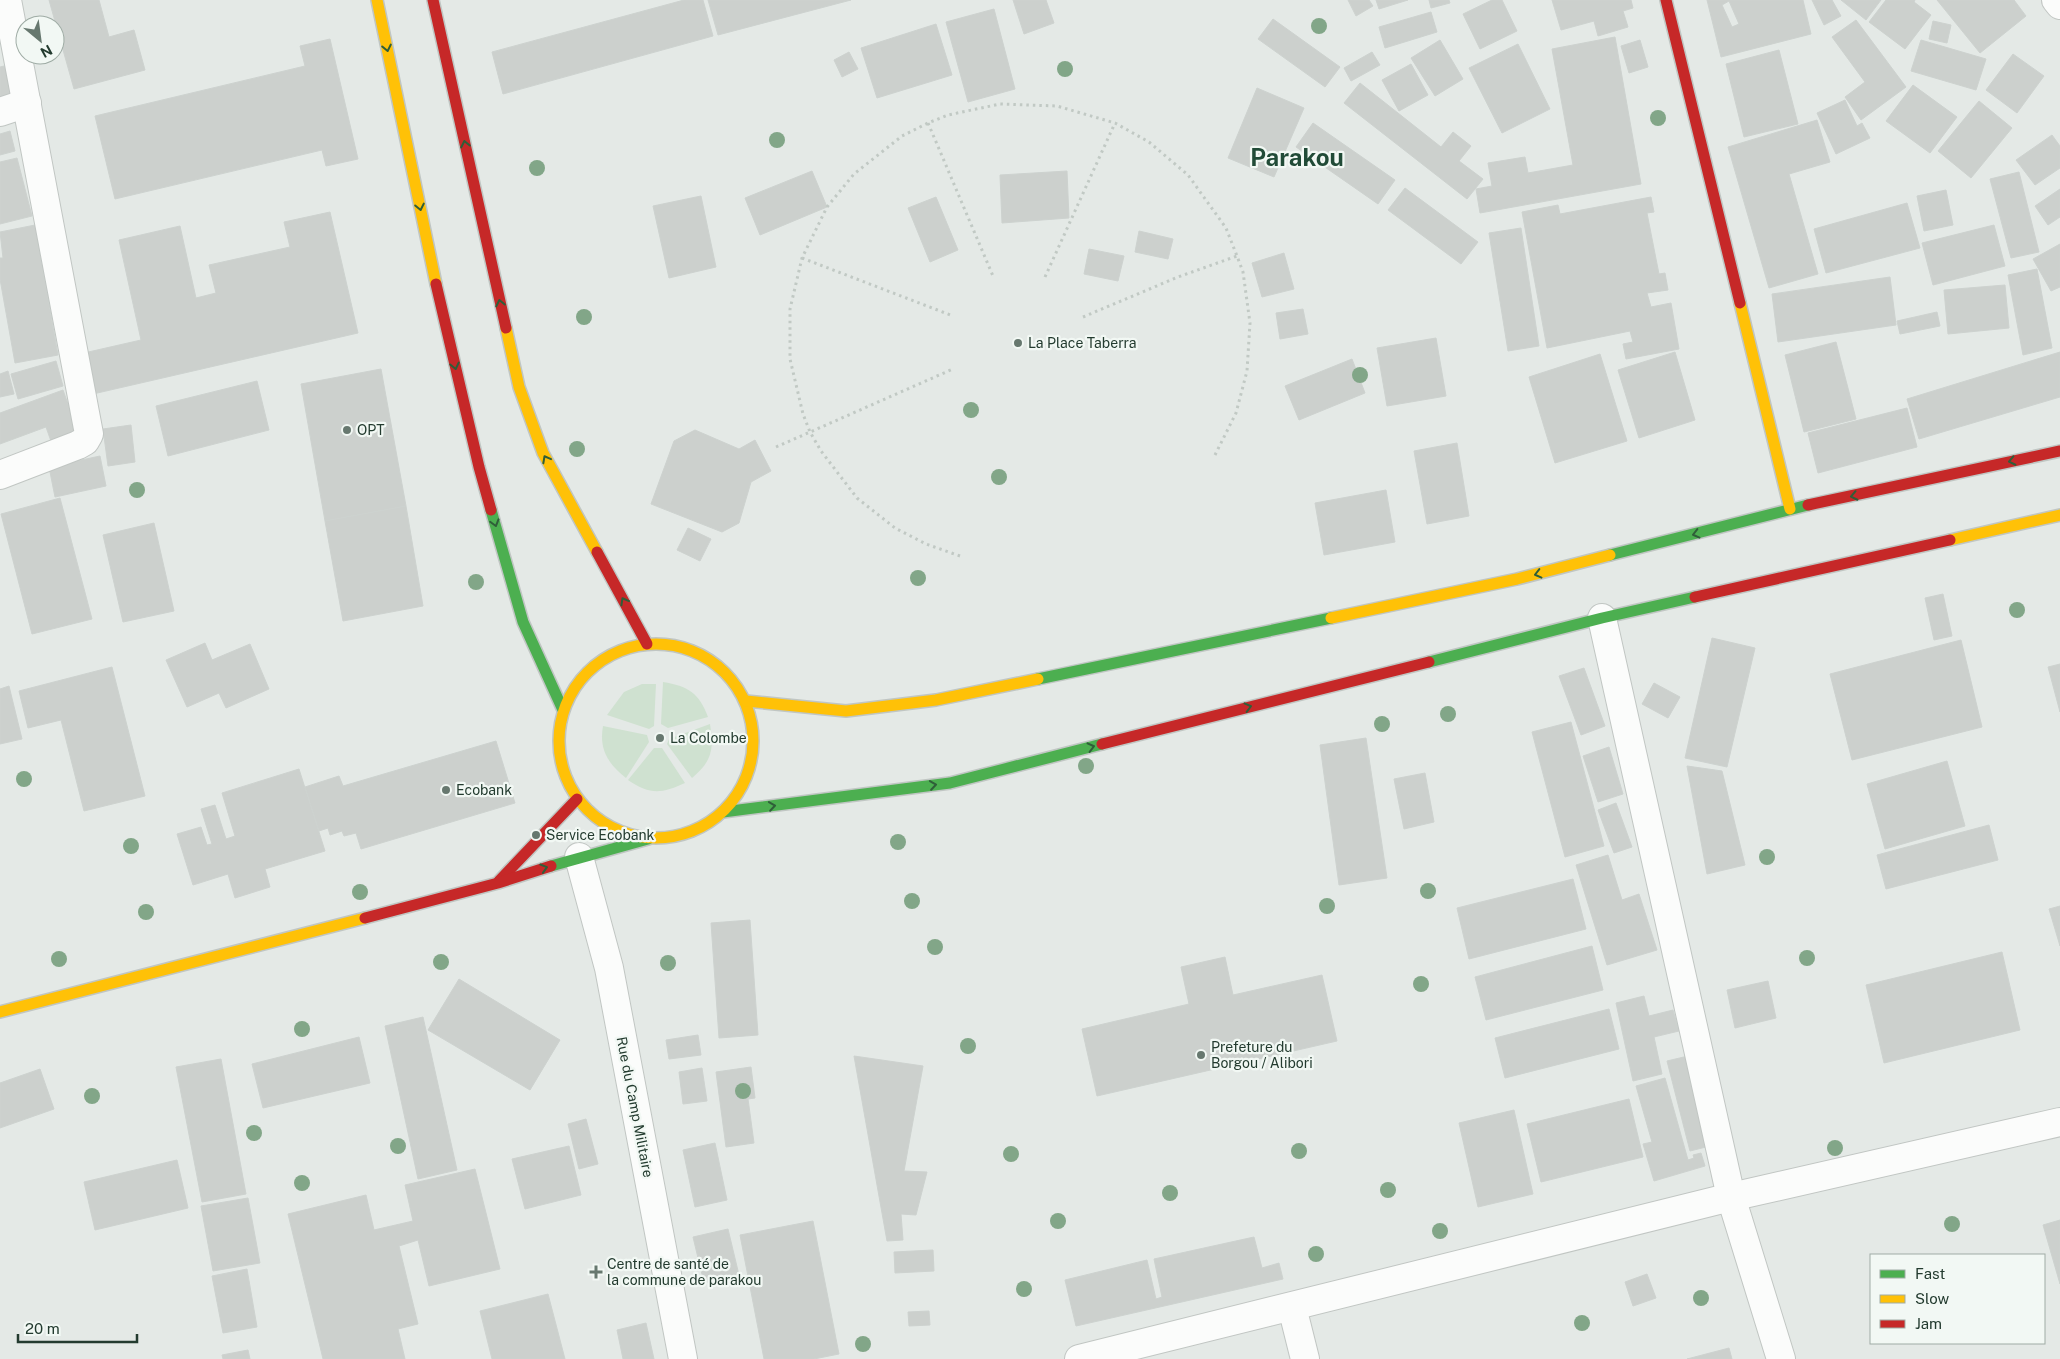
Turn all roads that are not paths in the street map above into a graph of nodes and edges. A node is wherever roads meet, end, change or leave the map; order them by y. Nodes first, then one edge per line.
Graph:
1 (7, 0) edge
2 (377, 0) edge
3 (434, 0) edge
4 (1666, 0) edge
5 (2056, 0) edge
6 (2060, 5) edge
7 (27, 103) junction
8 (0, 112) edge
9 (2060, 451) edge
10 (0, 475) edge
11 (1790, 509) junction
12 (2060, 514) edge
13 (1602, 618) junction
14 (647, 644) junction
15 (746, 701) junction
16 (563, 710) junction
17 (577, 799) junction
18 (723, 812) junction
19 (648, 839) junction
20 (578, 857) junction
21 (498, 882) junction
22 (0, 1012) edge
23 (2060, 1122) edge
24 (1731, 1197) junction
25 (1292, 1307) junction
26 (683, 1359) edge
27 (1079, 1359) edge
28 (1305, 1359) edge
29 (1781, 1359) edge

1 - 7 street
2 -> 16 main road
14 -> 3 main road
4 - 11 main road
5 - 6 street
7 - 8 street
7 - 10 street
9 -> 11 main road
11 -> 15 main road
12 - 13 main road
18 -> 13 main road
13 - 24 street
14 - 15 main road
14 - 16 main road
15 - 18 main road
16 - 17 main road
17 - 19 main road
17 - 21 main road
18 - 19 main road
19 - 20 main road
21 -> 20 main road
20 - 26 street, Rue du Camp Militaire
21 - 22 main road
23 - 24 street
24 - 25 street
24 - 29 street
25 - 27 street
25 - 28 street

